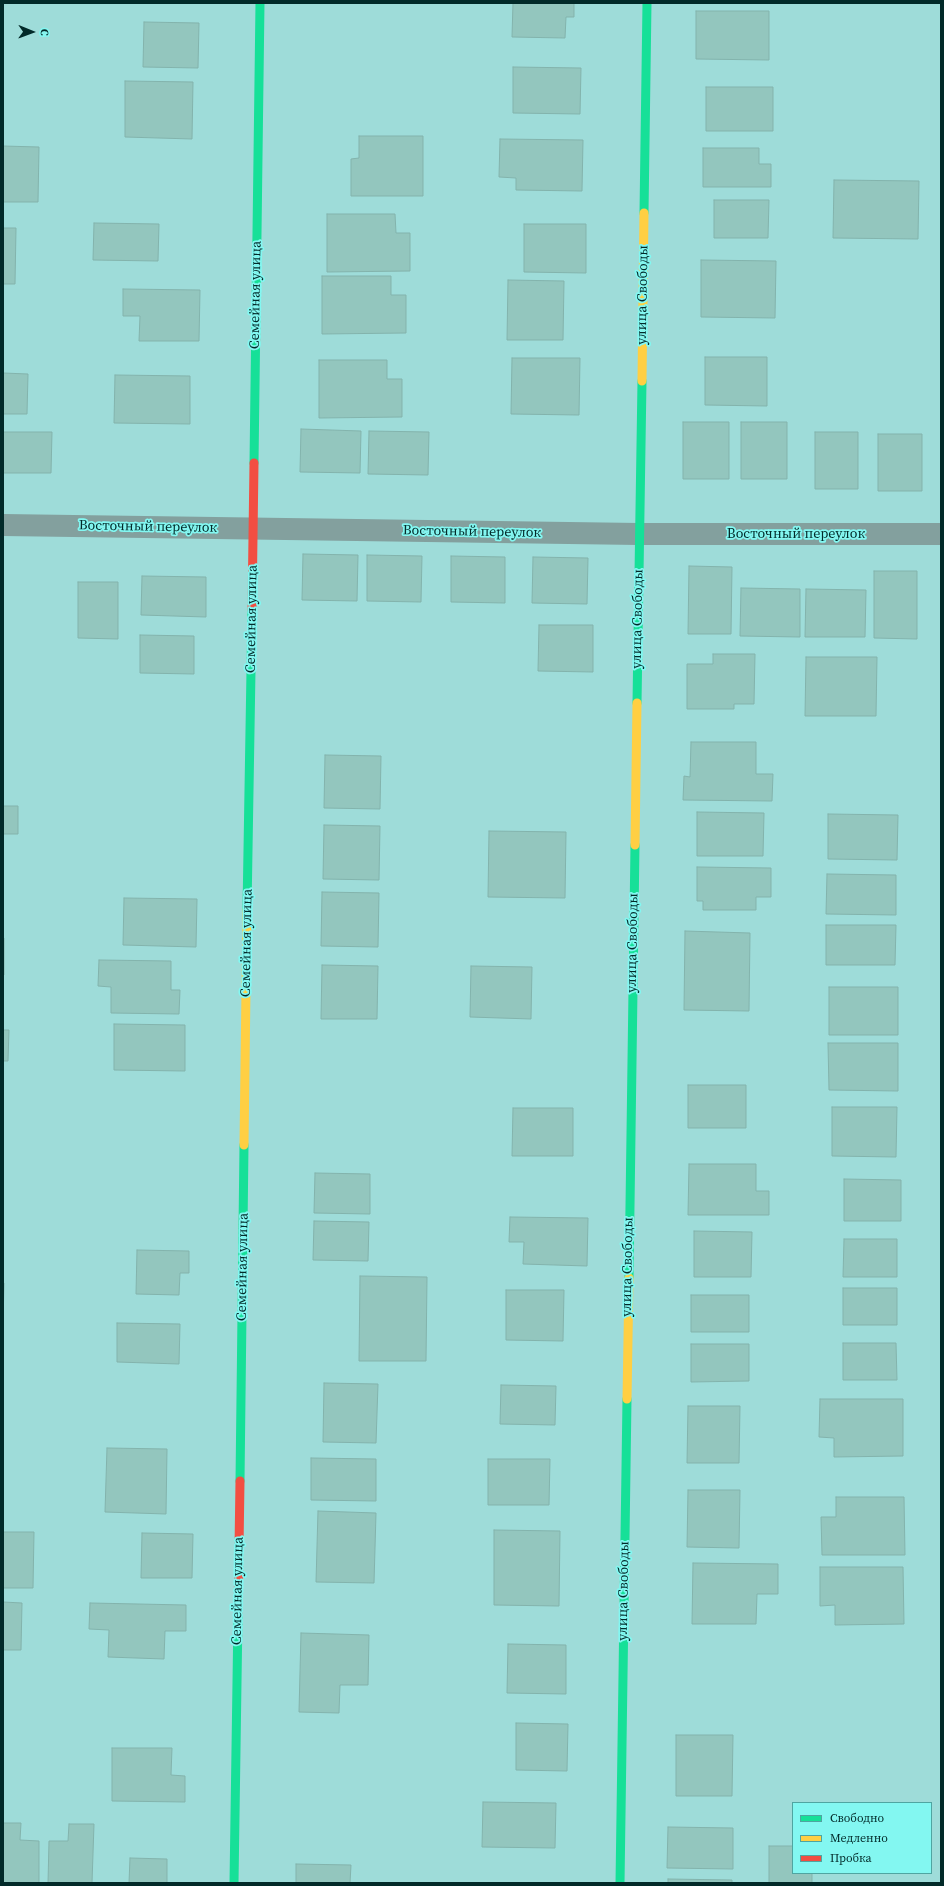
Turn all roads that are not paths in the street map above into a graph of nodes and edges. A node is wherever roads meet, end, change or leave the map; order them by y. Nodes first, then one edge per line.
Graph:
1 (260, 3) edge
2 (647, 3) edge
3 (3, 525) edge
4 (253, 529) junction
5 (639, 534) junction
6 (941, 534) edge
7 (234, 1883) edge
8 (620, 1883) edge

1 - 4 street, Семейная улица
2 - 5 street, улица Свободы
3 - 4 street, Восточный переулок
4 - 5 street, Восточный переулок
4 - 7 street, Семейная улица
5 - 6 street, Восточный переулок
5 - 8 street, улица Свободы

